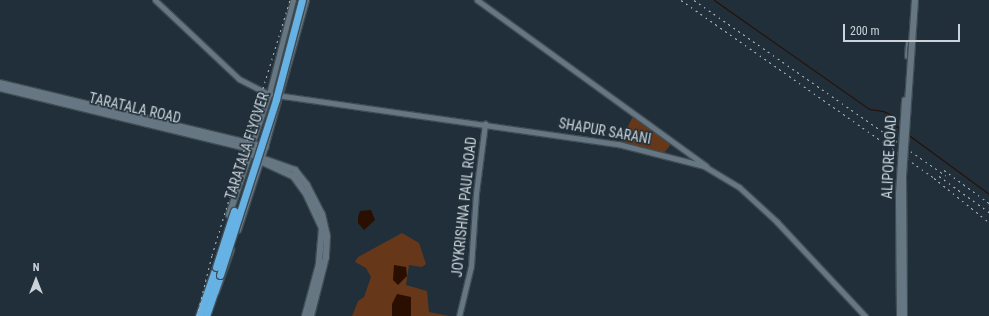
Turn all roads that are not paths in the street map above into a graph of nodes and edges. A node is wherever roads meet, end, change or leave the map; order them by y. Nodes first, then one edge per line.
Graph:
1 (155, 0) edge
2 (293, 0) edge
3 (297, 0) edge
4 (302, 0) edge
5 (306, 0) edge
6 (477, 0) edge
7 (914, 0) edge
8 (0, 83) edge
9 (0, 88) edge
10 (269, 94) junction
11 (281, 96) junction
12 (485, 124) junction
13 (250, 151) junction
14 (263, 154) junction
15 (710, 170) junction
16 (312, 200) junction
17 (209, 298) junction
18 (205, 315) edge
19 (305, 316) edge
20 (311, 316) edge
21 (459, 316) edge
22 (865, 316) edge
23 (900, 316) edge
24 (904, 316) edge

1 - 10 street, SHAPUR SARANI
2 - 10 street
3 - 17 highway, TARATALA FLYOVER, bridge
4 - 17 highway, TARATALA FLYOVER, bridge
5 - 11 street
6 - 15 street
7 - 23 main road, ALIPORE ROAD, bridge
7 - 24 main road, ALIPORE ROAD, bridge
8 - 13 main road
9 - 13 main road, TARATALA ROAD
10 - 11 street, SHAPUR SARANI
10 - 13 street
11 - 12 street, SHAPUR SARANI
11 - 14 street
12 - 15 street, SHAPUR SARANI
12 - 21 street, JOYKRISHNA PAUL ROAD
13 - 14 main road
13 - 14 main road
13 - 17 main road
14 - 16 main road
14 - 17 main road
15 - 22 street, SHAPUR SARANI
16 - 19 main road
16 - 20 main road
17 - 18 highway

